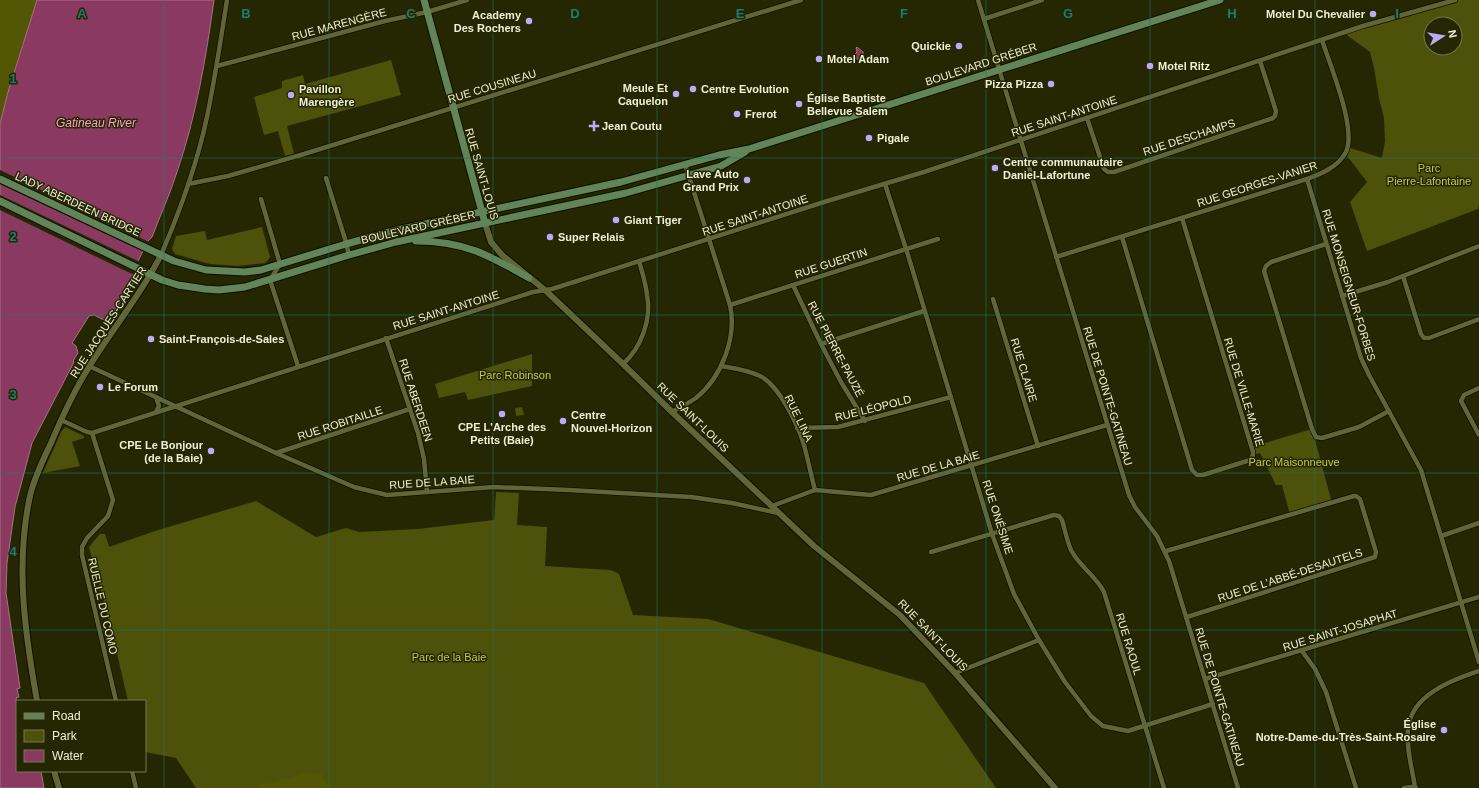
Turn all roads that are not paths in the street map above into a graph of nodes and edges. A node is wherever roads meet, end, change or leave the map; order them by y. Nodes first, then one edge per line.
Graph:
1 (227, 0) edge
2 (424, 0) edge
3 (466, 0) edge
4 (801, 0) edge
5 (978, 0) edge
6 (1042, 0) edge
7 (1220, 0) edge
8 (1455, 0) edge
9 (427, 12) junction
10 (984, 19) junction
11 (1322, 40) junction
12 (1260, 61) junction
13 (216, 66) junction
14 (1000, 70) junction
15 (452, 107) junction
16 (1087, 118) junction
17 (1020, 140) junction
18 (749, 149) junction
19 (685, 164) junction
20 (689, 176) junction
21 (326, 178) dead end
22 (0, 179) edge
23 (1306, 179) junction
24 (188, 184) junction
25 (885, 184) junction
26 (261, 199) dead end
27 (0, 202) edge
28 (481, 211) junction
29 (1182, 218) junction
30 (485, 223) junction
31 (1122, 237) junction
32 (709, 239) junction
33 (938, 239) dead end
34 (396, 242) junction
35 (346, 244) junction
36 (1326, 244) junction
37 (1479, 246) edge
38 (147, 248) joint
39 (906, 249) junction
40 (161, 255) junction
41 (349, 255) junction
42 (1056, 257) junction
43 (639, 261) junction
44 (280, 264) junction
45 (151, 274) junction
46 (1403, 276) junction
47 (530, 278) junction
48 (270, 280) junction
49 (793, 285) junction
50 (545, 290) junction
51 (1342, 296) junction
52 (994, 299) dead end
53 (730, 305) junction
54 (924, 311) junction
55 (1479, 319) edge
56 (386, 338) junction
57 (821, 344) junction
58 (623, 364) junction
59 (89, 366) junction
60 (298, 366) junction
61 (721, 366) junction
62 (1479, 388) edge
63 (156, 396) junction
64 (951, 397) junction
65 (175, 406) junction
66 (410, 409) junction
67 (1389, 411) junction
68 (156, 412) junction
69 (672, 412) junction
70 (61, 420) junction
71 (865, 421) junction
72 (1107, 425) junction
73 (797, 428) junction
74 (92, 433) junction
75 (1479, 435) edge
76 (1038, 446) junction
77 (276, 454) junction
78 (972, 466) junction
79 (815, 490) junction
80 (427, 492) junction
81 (772, 506) junction
82 (778, 513) junction
83 (1479, 524) edge
84 (992, 534) junction
85 (1441, 536) junction
86 (1166, 551) junction
87 (931, 552) dead end
88 (1479, 598) edge
89 (1461, 603) junction
90 (1187, 617) junction
91 (1039, 640) junction
92 (1302, 651) junction
93 (1479, 662) edge
94 (1479, 671) edge
95 (955, 674) junction
96 (1205, 679) junction
97 (37, 700) edge
98 (116, 700) edge
99 (1213, 704) junction
100 (1144, 726) junction
101 (54, 772) edge
102 (132, 772) edge
103 (59, 788) edge
104 (136, 788) edge
105 (1055, 788) edge
106 (1164, 788) edge
107 (1238, 788) edge
108 (1356, 788) edge
109 (1404, 788) edge
110 (1416, 788) edge

1 - 13 street, RUE JACQUES-CARTIER
2 - 9 main road, RUE SAINT-LOUIS
3 - 9 street, RUE MARENGÈRE
4 - 15 street, RUE COUSINEAU
5 - 10 street, RUE DE POINTE-GATINEAU
6 - 10 street
7 - 14 main road, BOULEVARD GRÉBER
8 - 11 street, RUE SAINT-ANTOINE
9 - 13 street, RUE MARENGÈRE
9 - 15 main road, RUE SAINT-LOUIS
10 - 14 street, RUE DE POINTE-GATINEAU
11 - 12 street, RUE SAINT-ANTOINE
11 - 23 street, RUE GEORGES-VANIER
12 - 16 street, RUE SAINT-ANTOINE
12 - 16 street, RUE DESCHAMPS
13 - 24 street, RUE JACQUES-CARTIER
14 - 17 street, RUE DE POINTE-GATINEAU
14 - 18 main road, BOULEVARD GRÉBER
15 - 24 street, RUE COUSINEAU
15 - 28 main road, RUE SAINT-LOUIS
16 - 17 street, RUE SAINT-ANTOINE
17 - 25 street, RUE SAINT-ANTOINE
17 - 42 street, RUE DE POINTE-GATINEAU
18 - 19 main road, BOULEVARD GRÉBER
18 - 20 main road, BOULEVARD GRÉBER
19 - 20 street
19 - 28 main road, BOULEVARD GRÉBER
20 - 30 main road, BOULEVARD GRÉBER
20 - 32 street
21 - 35 street
22 - 38 main road, LADY ABERDEEN BRIDGE
23 - 29 street, RUE GEORGES-VANIER
23 - 36 street, RUE MONSEIGNEUR-FORBES
24 - 40 street, RUE JACQUES-CARTIER
25 - 32 street, RUE SAINT-ANTOINE
25 - 39 street, RUE ONÉSIME
26 - 44 street
27 - 45 main road, BOULEVARD GRÉBER
28 - 30 main road, RUE SAINT-LOUIS
28 - 35 main road, BOULEVARD GRÉBER
29 - 31 street, RUE GEORGES-VANIER
29 - 31 street, RUE DE VILLE-MARIE
30 - 34 main road, BOULEVARD GRÉBER
30 - 47 street, RUE SAINT-LOUIS
31 - 42 street, RUE GEORGES-VANIER
32 - 43 street, RUE SAINT-ANTOINE
32 - 53 street
33 - 39 street, RUE GUERTIN
34 - 41 main road, BOULEVARD GRÉBER
34 - 47 main road
35 - 41 street
35 - 44 main road, BOULEVARD GRÉBER
36 - 51 street, RUE MONSEIGNEUR-FORBES
36 - 67 street
37 - 46 street
38 - 40 main road, BOULEVARD GRÉBER
39 - 49 street, RUE GUERTIN
39 - 54 street, RUE ONÉSIME
40 - 44 main road, BOULEVARD GRÉBER
40 - 45 street, RUE JACQUES-CARTIER
41 - 48 main road, BOULEVARD GRÉBER
42 - 72 street, RUE DE POINTE-GATINEAU
43 - 50 street, RUE SAINT-ANTOINE
43 - 58 street
44 - 48 street
45 - 48 main road, BOULEVARD GRÉBER
45 - 59 street, RUE JACQUES-CARTIER
46 - 51 street
46 - 55 street
47 - 50 street, RUE SAINT-LOUIS
48 - 60 street
49 - 53 street, RUE GUERTIN
49 - 57 street, RUE PIERRE-PAUZÉ
50 - 56 street, RUE SAINT-ANTOINE
50 - 58 street, RUE SAINT-LOUIS
51 - 67 street, RUE MONSEIGNEUR-FORBES
52 - 76 street, RUE CLAIRE
53 - 61 street
54 - 57 street
54 - 64 street, RUE ONÉSIME
56 - 60 street, RUE SAINT-ANTOINE
56 - 66 street, RUE ABERDEEN
57 - 71 street, RUE PIERRE-PAUZÉ
58 - 69 street, RUE SAINT-LOUIS
59 - 63 street, RUE DE LA BAIE
59 - 70 street, RUE JACQUES-CARTIER
60 - 65 street, RUE SAINT-ANTOINE
61 - 69 street
61 - 73 street, RUE LINA
62 - 75 street
63 - 65 street, RUE DE LA BAIE
63 - 68 street
64 - 71 street, RUE LÉOPOLD
64 - 78 street, RUE ONÉSIME
65 - 68 street, RUE SAINT-ANTOINE
65 - 77 street, RUE DE LA BAIE
66 - 77 street, RUE ROBITAILLE
66 - 80 street, RUE ABERDEEN
67 - 85 street, RUE MONSEIGNEUR-FORBES
68 - 74 street, RUE SAINT-ANTOINE
69 - 81 street, RUE SAINT-LOUIS
70 - 74 street
70 - 97 street, RUE JACQUES-CARTIER
71 - 73 street, RUE LÉOPOLD
72 - 76 street, RUE DE LA BAIE
72 - 86 street, RUE DE POINTE-GATINEAU
73 - 79 street, RUE LINA
74 - 98 street, RUELLE DU COMO
76 - 78 street, RUE DE LA BAIE
77 - 80 street, RUE DE LA BAIE
78 - 79 street, RUE DE LA BAIE
78 - 84 street, RUE ONÉSIME
79 - 81 street, RUE DE LA BAIE
80 - 82 street, RUE DE LA BAIE
81 - 82 street, RUE SAINT-LOUIS
82 - 95 street, RUE SAINT-LOUIS
83 - 85 street
84 - 87 street
84 - 91 street, RUE ONÉSIME
84 - 100 street, RUE RAOUL
85 - 89 street, RUE MONSEIGNEUR-FORBES
86 - 90 street, RUE DE POINTE-GATINEAU
86 - 90 street, RUE DE L'ABBÉ-DESAUTELS
88 - 89 street, RUE SAINT-JOSAPHAT
89 - 92 street, RUE SAINT-JOSAPHAT
89 - 93 street, RUE MONSEIGNEUR-FORBES
90 - 96 street, RUE DE POINTE-GATINEAU
91 - 95 street
91 - 100 street, RUE ONÉSIME
92 - 96 street, RUE SAINT-JOSAPHAT
92 - 108 street
94 - 110 street
95 - 105 street, RUE SAINT-LOUIS
96 - 99 street, RUE DE POINTE-GATINEAU
99 - 100 street, RUE ONÉSIME
99 - 107 street, RUE DE POINTE-GATINEAU
100 - 106 street, RUE RAOUL
101 - 103 street
102 - 104 street
109 - 110 street

